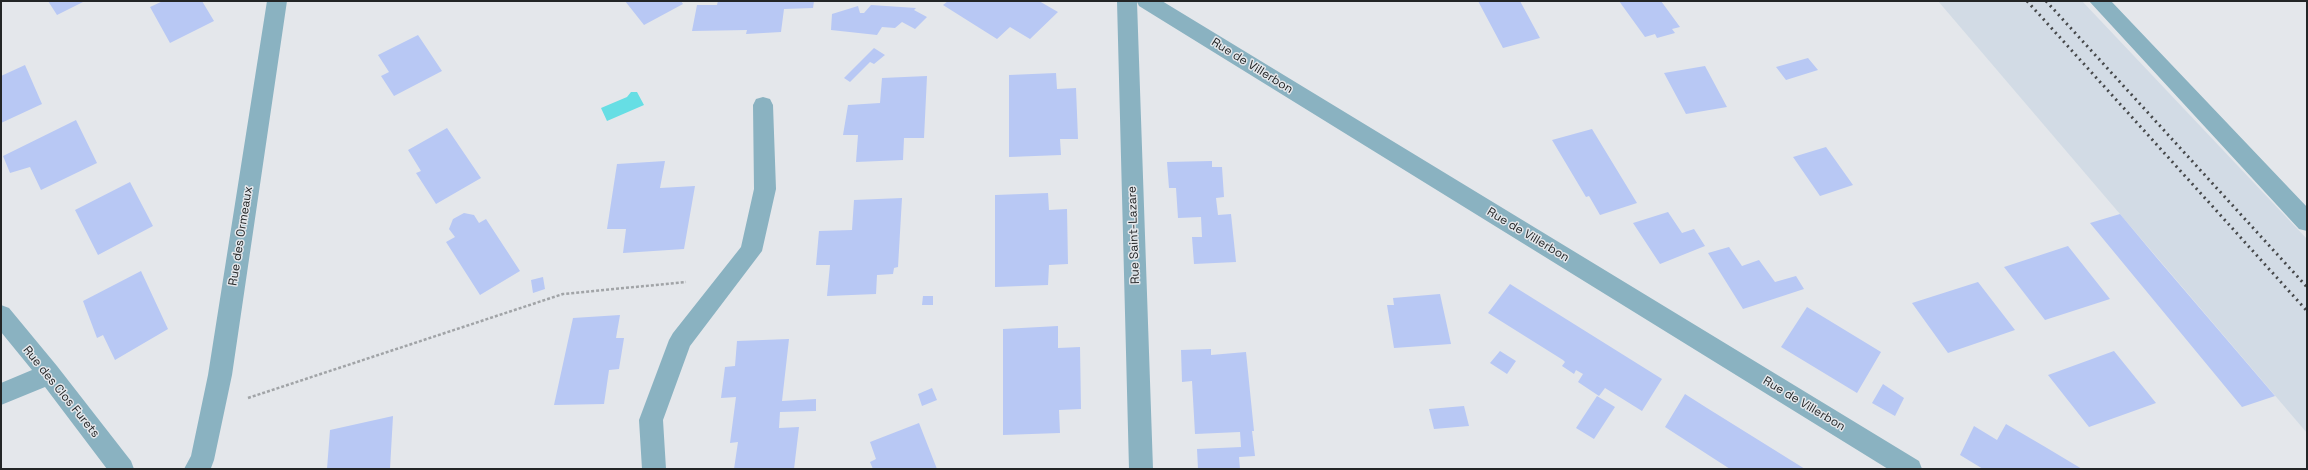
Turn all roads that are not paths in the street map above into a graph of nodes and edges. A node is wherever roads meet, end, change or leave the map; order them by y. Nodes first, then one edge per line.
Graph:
1 (277, 1) edge
2 (1127, 1) edge
3 (1146, 1) edge
4 (2099, 1) edge
5 (763, 105) dead end
6 (2307, 222) edge
7 (1, 315) edge
8 (49, 374) junction
9 (1, 394) edge
10 (122, 469) edge
11 (196, 469) edge
12 (654, 469) edge
13 (1141, 469) edge
14 (1910, 469) edge

1 - 11 street, Rue des Ormeaux
2 - 13 street, Rue Saint-Lazare
3 - 14 street, Rue de Villerbon
4 - 6 street
5 - 12 street
7 - 8 street, Rue des Clos Furets
8 - 9 street
8 - 10 street, Rue des Clos Furets

